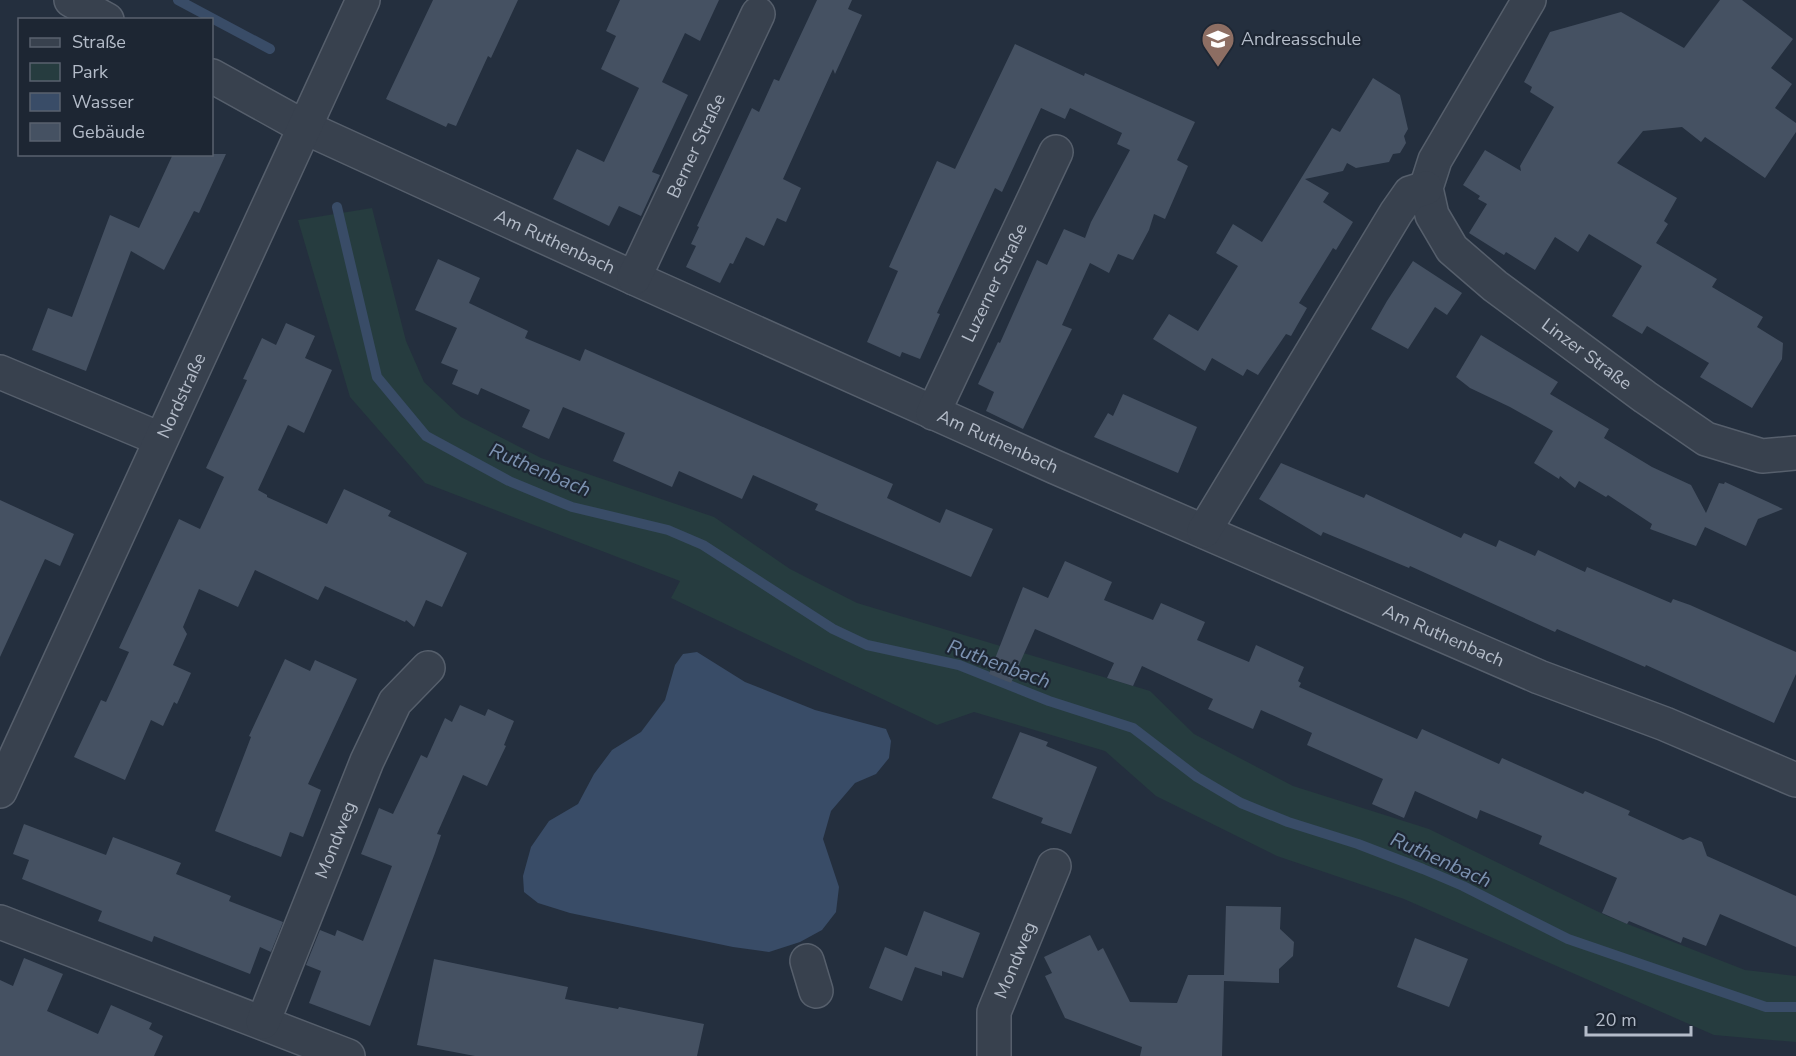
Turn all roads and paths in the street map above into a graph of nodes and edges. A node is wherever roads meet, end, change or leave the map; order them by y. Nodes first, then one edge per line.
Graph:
1 (71, 0) edge
2 (363, 0) edge
3 (1529, 0) edge
4 (758, 14) dead end
5 (103, 18) edge
6 (213, 77) edge
7 (304, 127) junction
8 (1056, 152) dead end
9 (1426, 188) junction
10 (634, 278) junction
11 (0, 372) edge
12 (933, 413) junction
13 (160, 439) junction
14 (1796, 453) edge
15 (1204, 531) junction
16 (429, 668) dead end
17 (1796, 780) edge
18 (0, 791) edge
19 (1054, 866) dead end
20 (0, 922) edge
21 (263, 1022) junction
22 (348, 1056) edge
23 (994, 1056) edge

1 - 5 street
2 - 7 street, Nordstraße
3 - 9 street
4 - 10 street, Berner Straße
6 - 7 street, Am Ruthenbach
7 - 10 street, Am Ruthenbach
7 - 13 street, Nordstraße
8 - 12 street, Luzerner Straße
9 - 14 street, Linzer Straße
9 - 15 street
10 - 12 street, Am Ruthenbach
11 - 13 street
12 - 15 street, Am Ruthenbach
13 - 18 street, Nordstraße
15 - 17 street, Am Ruthenbach
16 - 21 street, Mondweg
19 - 23 street, Mondweg
20 - 21 street
21 - 22 street

